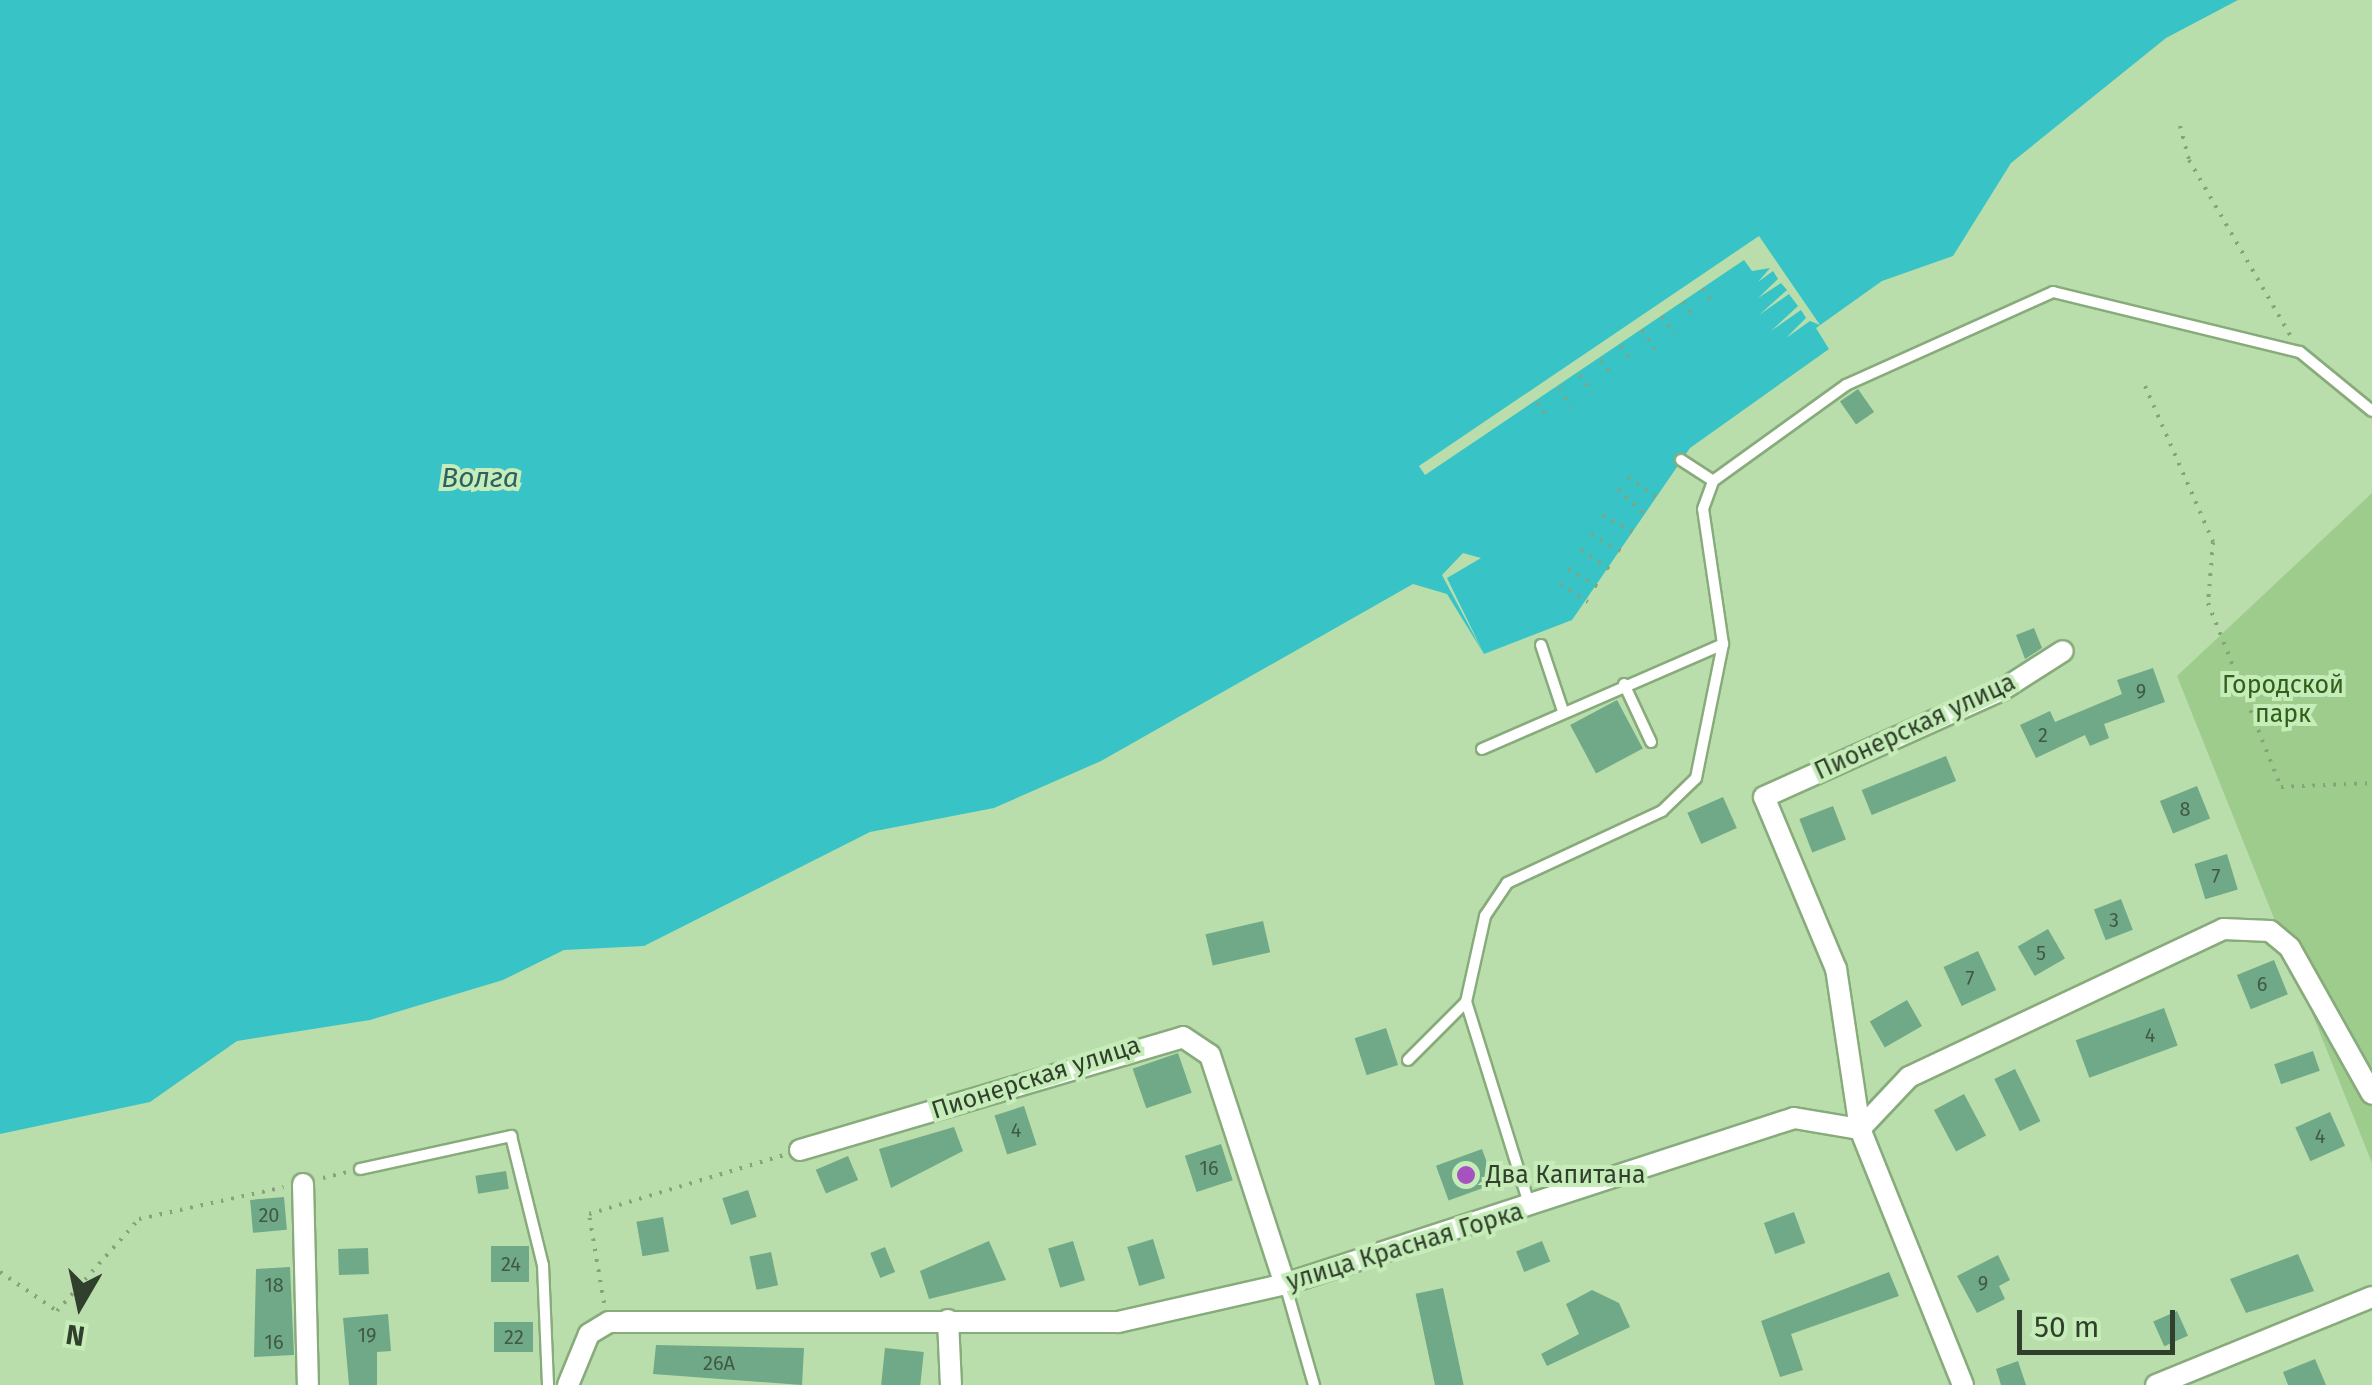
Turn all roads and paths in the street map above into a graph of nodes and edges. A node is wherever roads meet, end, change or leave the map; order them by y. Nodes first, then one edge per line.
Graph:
1 (2180, 126) dead end
2 (1703, 288) dead end
3 (1683, 302) dead end
4 (1712, 303) dead end
5 (1662, 316) dead end
6 (1695, 320) dead end
7 (1642, 330) dead end
8 (1675, 334) dead end
9 (1621, 346) dead end
10 (1655, 348) dead end
11 (2300, 352) junction
12 (1601, 360) dead end
13 (1633, 363) dead end
14 (1580, 375) dead end
15 (1613, 377) dead end
16 (2146, 386) dead end
17 (1559, 388) dead end
18 (1593, 393) dead end
19 (1538, 403) dead end
20 (1571, 407) dead end
21 (2372, 410) edge
22 (1547, 417) dead end
23 (1682, 460) dead end
24 (1628, 477) dead end
25 (1713, 481) junction
26 (1618, 490) dead end
27 (1656, 496) dead end
28 (1644, 514) dead end
29 (1603, 515) dead end
30 (1633, 532) dead end
31 (1591, 534) dead end
32 (1580, 550) dead end
33 (1621, 551) dead end
34 (1568, 569) dead end
35 (1609, 569) dead end
36 (1560, 584) dead end
37 (1598, 588) dead end
38 (1588, 602) dead end
39 (1723, 644) junction
40 (1541, 645) dead end
41 (2063, 651) dead end
42 (1624, 684) junction
43 (1564, 711) junction
44 (1651, 742) dead end
45 (1482, 748) dead end
46 (2372, 782) edge
47 (1466, 1002) junction
48 (1408, 1060) dead end
49 (2372, 1094) edge
50 (1860, 1129) junction
51 (800, 1150) joint
52 (360, 1168) joint
53 (304, 1184) junction
54 (1530, 1208) junction
55 (0, 1272) edge
56 (1285, 1284) junction
57 (2372, 1297) edge
58 (948, 1320) junction
59 (609, 1322) junction
60 (308, 1385) edge
61 (548, 1385) edge
62 (568, 1385) edge
63 (951, 1385) edge
64 (1314, 1385) edge
65 (1963, 1385) edge
66 (2156, 1385) edge

1 - 11 path
2 - 4 path
3 - 6 path
5 - 8 path
7 - 10 path
9 - 13 path
11 - 21 lane
11 - 25 lane
12 - 15 path
14 - 18 path
16 - 46 path
17 - 20 path
19 - 22 path
23 - 25 lane
24 - 27 path
25 - 39 lane
26 - 28 path
29 - 30 path
31 - 33 path
32 - 35 path
34 - 37 path
36 - 38 path
39 - 42 lane
39 - 47 lane
40 - 43 lane
41 - 50 street, Пионерская улица
42 - 43 lane
42 - 44 lane
43 - 45 lane
47 - 48 lane
47 - 54 lane
49 - 50 street
50 - 54 street, улица Красная Горка
50 - 65 street
51 - 56 street, Пионерская улица
51 - 59 path
52 - 53 path
52 - 61 lane
53 - 55 path
53 - 60 street
54 - 56 street, улица Красная Горка
56 - 58 street, улица Красная Горка
56 - 64 lane
57 - 66 street
58 - 59 street, улица Красная Горка
58 - 63 street
59 - 62 street

